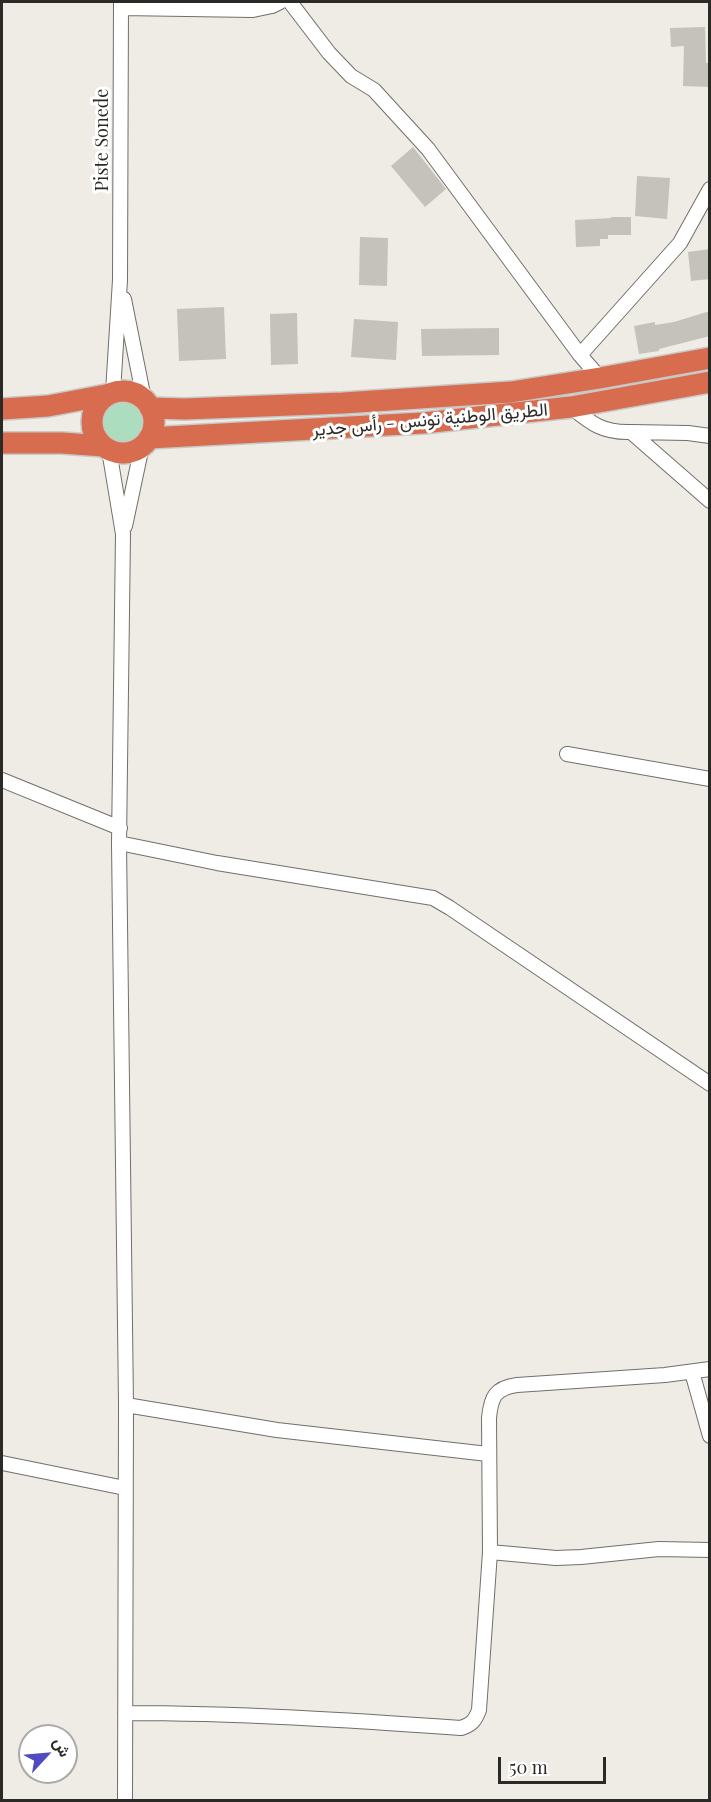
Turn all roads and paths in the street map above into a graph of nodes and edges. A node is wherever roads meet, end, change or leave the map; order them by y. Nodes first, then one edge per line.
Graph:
1 (280, 2) edge
2 (290, 2) edge
3 (121, 4) edge
4 (710, 189) edge
5 (120, 280) junction
6 (580, 355) junction
7 (710, 358) edge
8 (600, 378) junction
9 (710, 382) edge
10 (110, 394) junction
11 (147, 403) junction
12 (571, 407) junction
13 (2, 409) edge
14 (631, 432) junction
15 (710, 436) edge
16 (146, 442) junction
17 (2, 443) edge
18 (106, 448) junction
19 (710, 501) edge
20 (123, 534) junction
21 (567, 754) dead end
22 (710, 779) edge
23 (2, 780) edge
24 (120, 828) junction
25 (119, 843) junction
26 (710, 1084) edge
27 (710, 1369) edge
28 (692, 1372) junction
29 (126, 1405) junction
30 (710, 1436) edge
31 (488, 1454) junction
32 (2, 1463) edge
33 (124, 1488) junction
34 (710, 1550) edge
35 (490, 1552) junction
36 (125, 1713) junction
37 (125, 1800) edge

1 - 3 street
2 - 6 street
3 - 5 street, Piste Sonede
4 - 6 street
5 - 10 street, Piste Sonede
5 - 11 street, Piste Sonede
6 - 8 street
7 - 8 highway, الطريق الوطنية تونس - رأس جدير
8 - 11 highway, الطريق الوطنية تونس - رأس جدير
9 - 12 highway, الطريق الوطنية تونس - رأس جدير
10 - 11 highway
10 - 13 highway
10 - 18 highway
11 - 16 highway
12 - 14 street
12 - 16 highway, الطريق الوطنية تونس - رأس جدير
14 - 15 street
14 - 19 street
16 - 18 highway
16 - 20 street
17 - 18 highway
18 - 20 street
20 - 24 street
21 - 22 street
23 - 24 street
24 - 25 street
25 - 26 street
25 - 29 street
27 - 28 street
28 - 30 street
28 - 31 street
29 - 31 street
29 - 33 street
31 - 35 street
32 - 33 street
33 - 36 street
34 - 35 street
35 - 36 street
36 - 37 street

